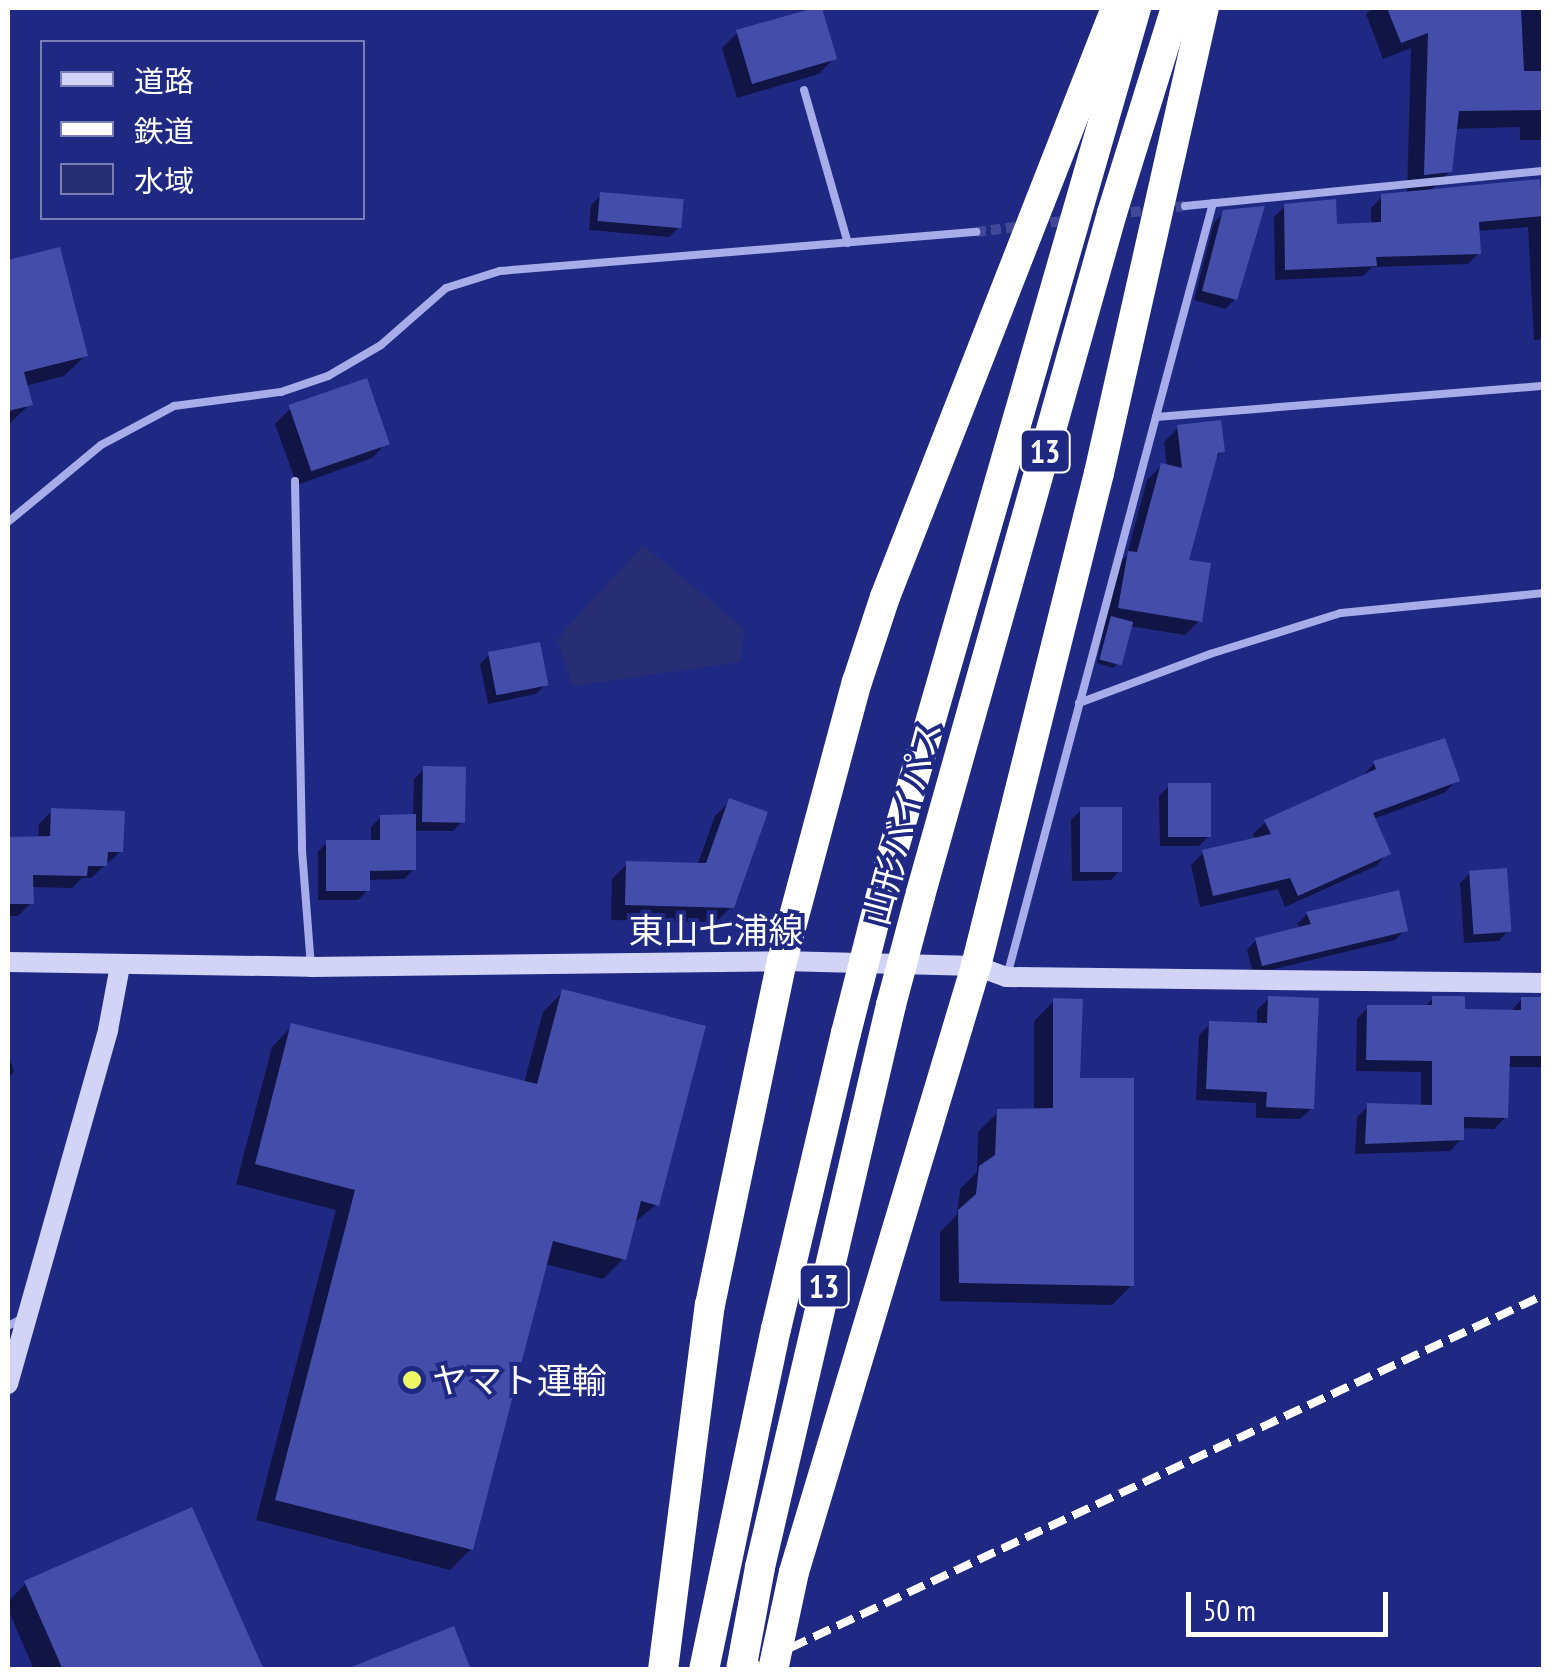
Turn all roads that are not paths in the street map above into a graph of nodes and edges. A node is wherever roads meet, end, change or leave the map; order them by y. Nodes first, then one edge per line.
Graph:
1 (1116, 8) edge
2 (1136, 8) edge
3 (1176, 8) edge
4 (1204, 8) edge
5 (804, 90) dead end
6 (1544, 171) edge
7 (1213, 203) junction
8 (1185, 206) tunnel mouth
9 (976, 232) tunnel mouth
10 (848, 243) junction
11 (1544, 386) edge
12 (1156, 417) junction
13 (295, 481) dead end
14 (8, 522) edge
15 (1544, 593) edge
16 (1079, 703) junction
17 (782, 961) junction
18 (8, 962) edge
19 (120, 966) junction
20 (976, 966) junction
21 (310, 967) junction
22 (1006, 977) junction
23 (1544, 983) edge
24 (27, 1316) junction
25 (8, 1326) edge
26 (8, 1384) edge
27 (663, 1670) edge
28 (704, 1670) edge
29 (741, 1670) edge
30 (773, 1670) edge

1 - 17 highway
2 - 28 highway, 山形バイパス / 13, bridge
3 - 29 highway, 山形バイパス / 13, bridge
4 - 20 highway
5 - 10 lane
6 - 7 lane
7 - 8 lane
7 - 12 lane
9 - 10 lane
10 - 14 lane
11 - 12 lane
12 - 16 lane
13 - 21 lane
15 - 16 lane
16 - 22 lane
17 - 20 main road, 東山七浦線
17 - 21 main road, 東山七浦線
17 - 27 highway
18 - 19 main road, 東山七浦線
19 - 21 main road, 東山七浦線
19 - 24 main road
20 - 22 main road, 東山七浦線
20 - 30 highway, bridge
22 - 23 main road, 東山七浦線
24 - 25 lane
24 - 26 main road

